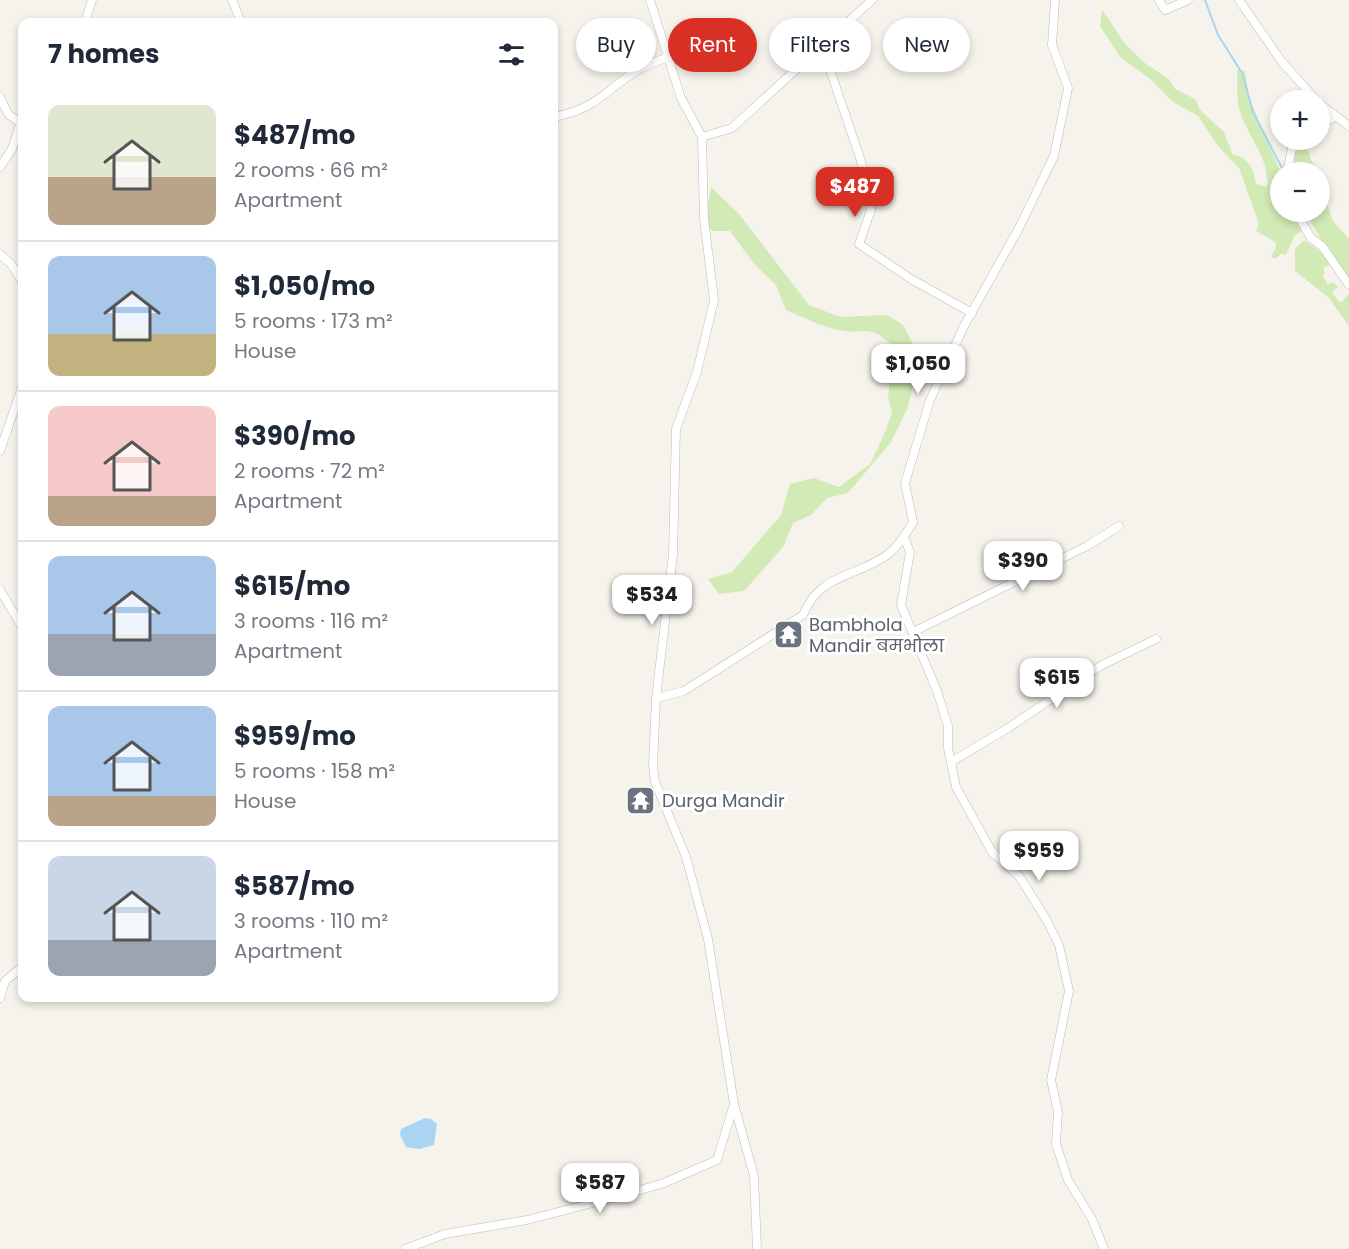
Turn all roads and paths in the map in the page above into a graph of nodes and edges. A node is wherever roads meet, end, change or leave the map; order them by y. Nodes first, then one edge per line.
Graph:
1 (92, 0) edge
2 (232, 0) edge
3 (650, 0) edge
4 (872, 0) edge
5 (1055, 0) edge
6 (1159, 0) edge
7 (1188, 0) edge
8 (1239, 0) edge
9 (86, 18) edge
10 (239, 18) edge
11 (852, 18) edge
12 (668, 57) joint
13 (673, 72) edge
14 (793, 72) edge
15 (831, 72) edge
16 (1307, 90) edge
17 (0, 97) edge
18 (1330, 113) edge
19 (558, 116) edge
20 (1335, 117) junction
21 (18, 120) edge
22 (1330, 120) edge
23 (1349, 126) edge
24 (18, 133) edge
25 (702, 137) junction
26 (0, 166) edge
27 (1302, 222) edge
28 (0, 254) edge
29 (18, 275) edge
30 (1349, 285) edge
31 (972, 313) junction
32 (18, 399) edge
33 (0, 451) edge
34 (1119, 526) dead end
35 (904, 537) junction
36 (0, 590) edge
37 (18, 620) edge
38 (913, 632) junction
39 (1156, 639) dead end
40 (657, 698) junction
41 (951, 762) junction
42 (18, 971) edge
43 (0, 998) edge
44 (734, 1104) junction
45 (405, 1249) edge
46 (757, 1249) edge
47 (1104, 1249) edge

1 - 9 street
2 - 10 street
3 - 12 street
4 - 11 street
5 - 31 street
6 - 7 street
8 - 16 street
12 - 19 street
13 - 25 street
14 - 25 street
15 - 31 street
17 - 21 street
18 - 20 street
20 - 22 street
20 - 23 street
24 - 26 street
25 - 40 street
27 - 30 street
28 - 29 street
31 - 35 street
32 - 33 street
34 - 38 street
35 - 38 street
35 - 40 street
36 - 37 street
38 - 41 street
39 - 41 street
40 - 44 street
41 - 47 street
42 - 43 street
44 - 45 street
44 - 46 street

